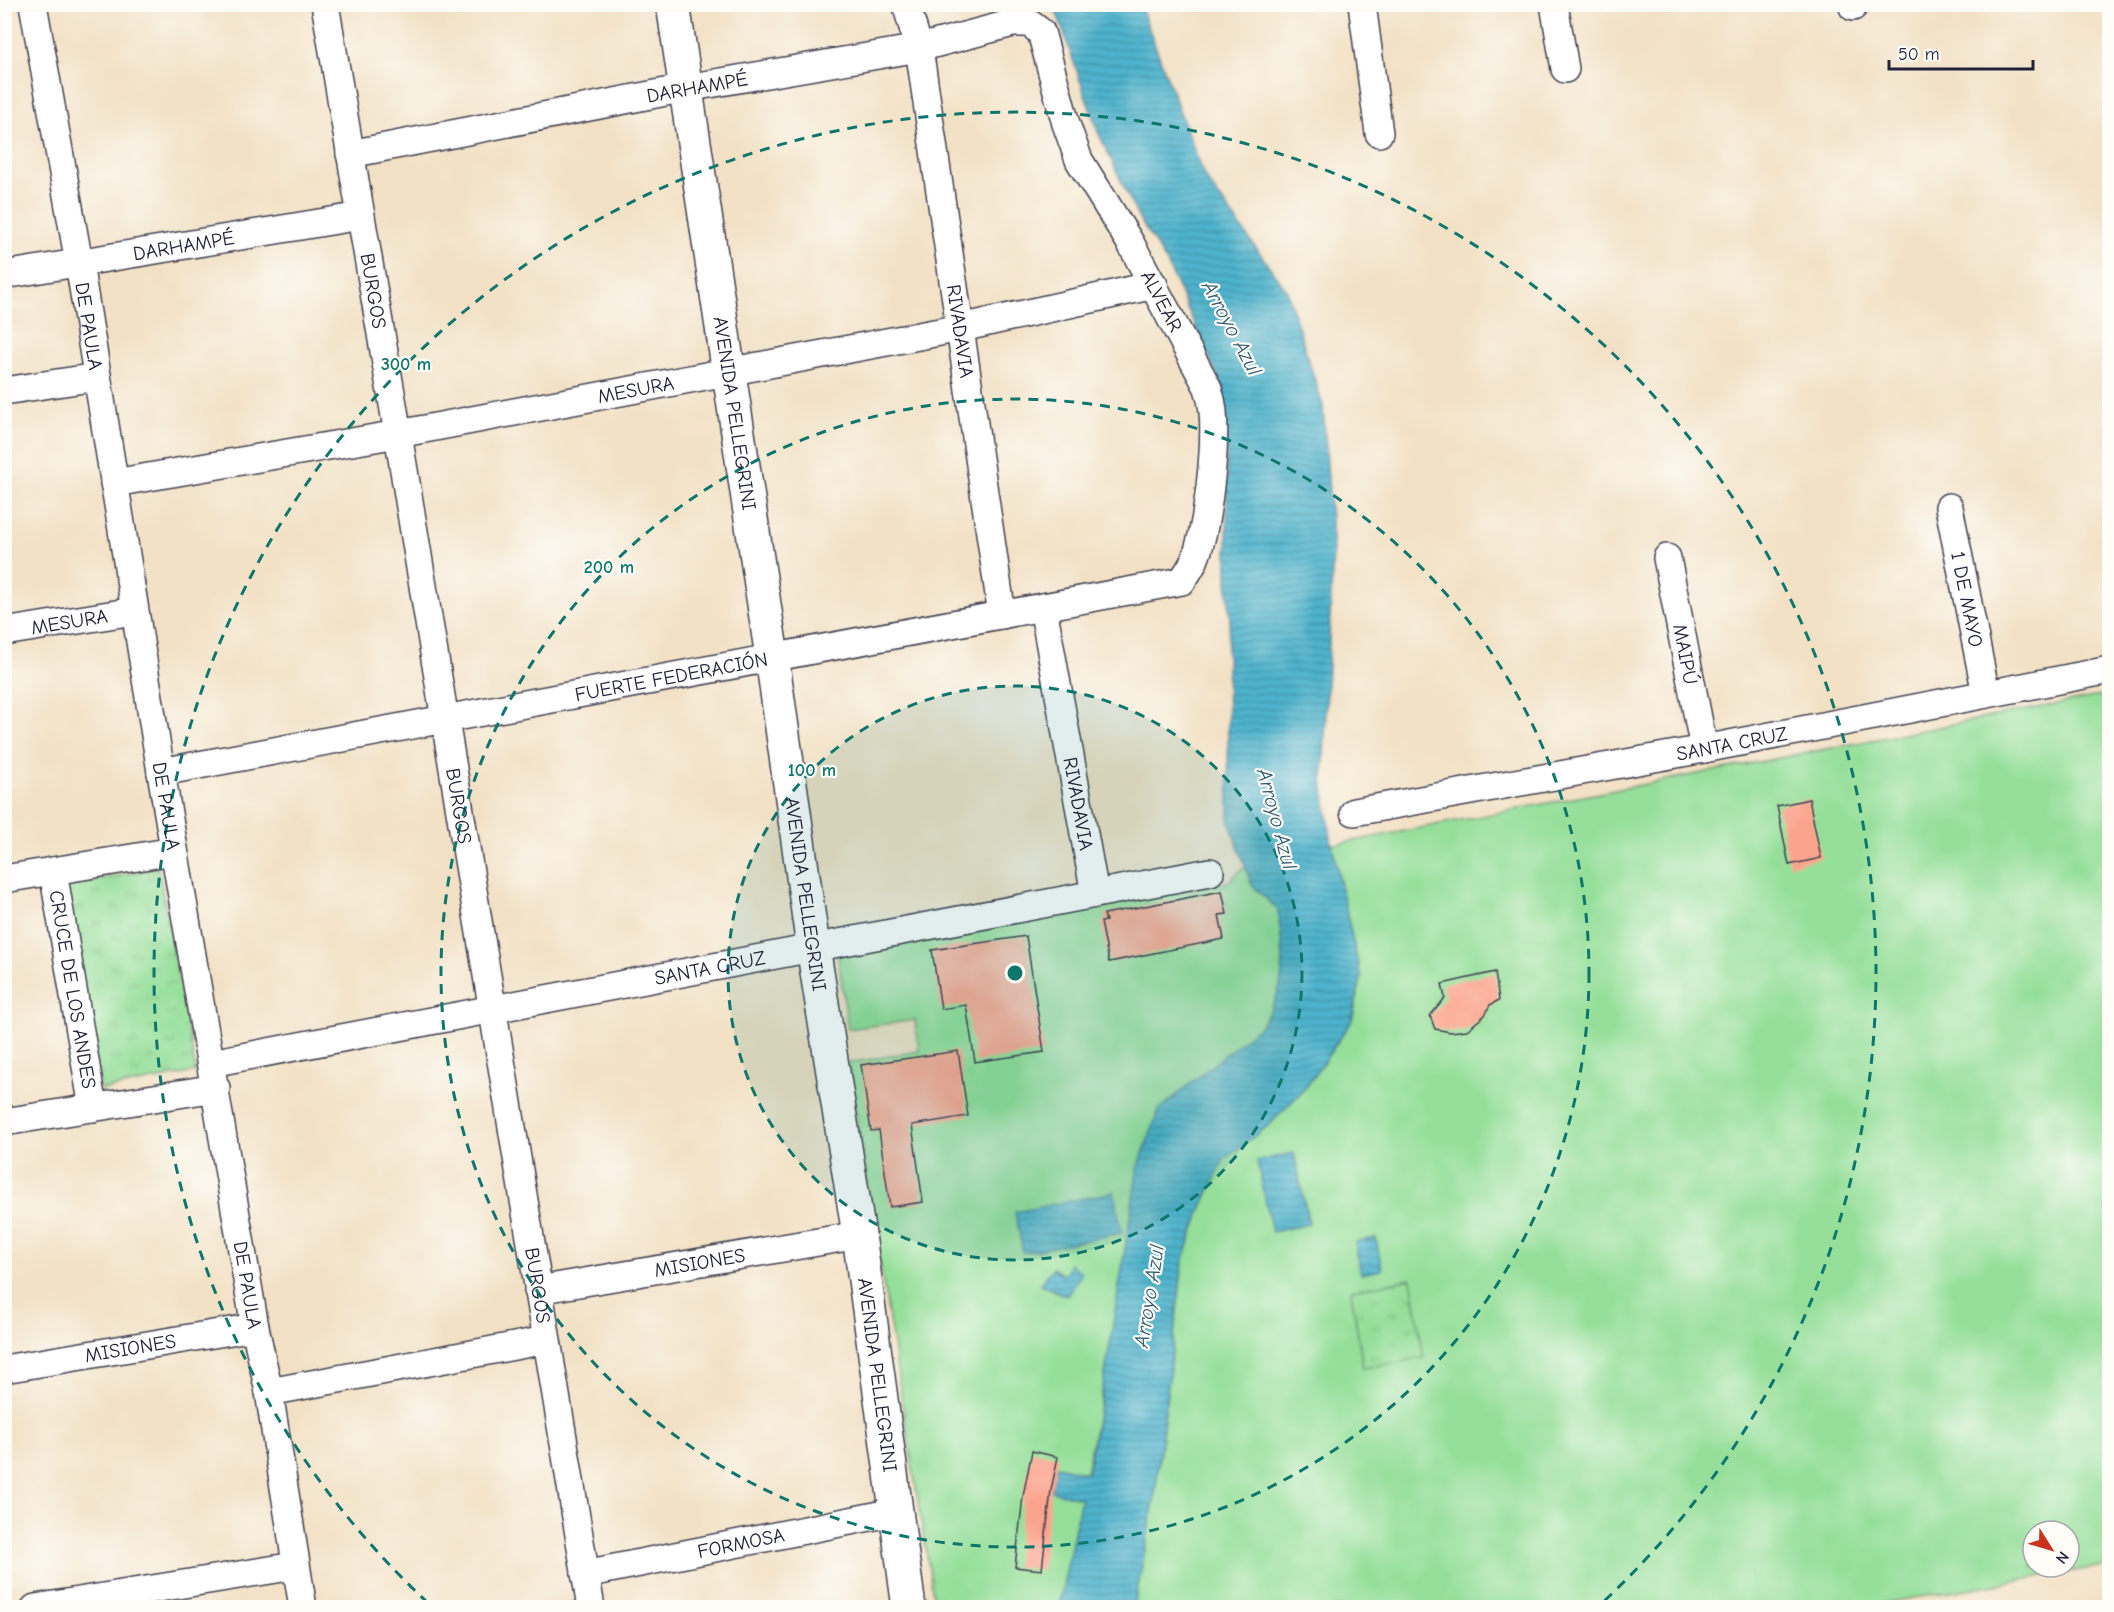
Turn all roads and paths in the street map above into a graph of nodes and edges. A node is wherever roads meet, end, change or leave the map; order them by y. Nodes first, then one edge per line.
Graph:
1 (33, 4) edge
2 (325, 4) edge
3 (673, 4) edge
4 (906, 4) edge
5 (1362, 4) edge
6 (1554, 4) edge
7 (1041, 32) joint
8 (919, 48) junction
9 (1565, 69) dead end
10 (686, 88) junction
11 (1379, 133) dead end
12 (350, 154) junction
13 (360, 216) junction
14 (79, 263) junction
15 (4, 275) edge
16 (1154, 285) junction
17 (961, 328) junction
18 (729, 372) junction
19 (97, 376) junction
20 (4, 391) edge
21 (398, 434) junction
22 (114, 483) junction
23 (1950, 507) dead end
24 (1667, 558) dead end
25 (1182, 581) joint
26 (1043, 607) junction
27 (134, 612) junction
28 (1002, 615) junction
29 (4, 632) edge
30 (772, 657) junction
31 (2109, 670) edge
32 (1986, 694) junction
33 (445, 718) junction
34 (1704, 749) junction
35 (161, 772) junction
36 (1354, 812) dead end
37 (174, 851) junction
38 (53, 871) junction
39 (1210, 872) dead end
40 (4, 879) edge
41 (1095, 894) junction
42 (813, 947) junction
43 (491, 1009) junction
44 (213, 1076) junction
45 (93, 1108) junction
46 (4, 1122) edge
47 (859, 1234) junction
48 (538, 1290) junction
49 (255, 1327) junction
50 (546, 1340) junction
51 (4, 1369) edge
52 (269, 1392) junction
53 (895, 1512) junction
54 (295, 1566) junction
55 (585, 1574) junction
56 (590, 1607) edge
57 (35, 1608) edge
58 (303, 1608) edge
59 (909, 1608) edge

1 - 14 street, DE PAULA
2 - 12 street, BURGOS
3 - 10 main road, AVENIDA PELLEGRINI
4 - 8 street, RIVADAVIA
5 - 11 street
6 - 9 street
7 - 8 street, DARHAMPÉ
7 - 16 street, ALVEAR
8 - 10 street, DARHAMPÉ
8 - 17 street, RIVADAVIA
10 - 12 street, DARHAMPÉ
10 - 18 main road, AVENIDA PELLEGRINI
12 - 13 street, BURGOS
13 - 14 street, DARHAMPÉ
13 - 21 street, BURGOS
14 - 15 street, DARHAMPÉ
14 - 19 street, DE PAULA
16 - 17 street, MESURA
16 - 25 street, ALVEAR
17 - 18 street, MESURA
17 - 28 street, RIVADAVIA
18 - 21 street, MESURA
18 - 30 main road, AVENIDA PELLEGRINI
19 - 20 street
19 - 22 street, DE PAULA
21 - 22 street, MESURA
21 - 33 street, BURGOS
22 - 27 street, DE PAULA
23 - 32 street, 1 DE MAYO
24 - 34 street, MAIPÚ
25 - 26 street, FUERTE FEDERACIÓN
26 - 28 street, FUERTE FEDERACIÓN
26 - 41 street, RIVADAVIA
27 - 29 street, MESURA
27 - 35 street, DE PAULA
28 - 30 street, FUERTE FEDERACIÓN
30 - 33 street, FUERTE FEDERACIÓN
30 - 42 main road, AVENIDA PELLEGRINI
31 - 32 street, SANTA CRUZ
32 - 34 street, SANTA CRUZ
33 - 35 street, FUERTE FEDERACIÓN
33 - 43 street, BURGOS
34 - 36 street, SANTA CRUZ
35 - 37 street, DE PAULA
37 - 38 street
37 - 44 street, DE PAULA
38 - 40 street
38 - 45 street, CRUCE DE LOS ANDES
39 - 41 street, SANTA CRUZ
41 - 42 street, SANTA CRUZ
42 - 43 street, SANTA CRUZ
42 - 47 main road, AVENIDA PELLEGRINI
43 - 44 street, SANTA CRUZ
43 - 48 street, BURGOS
44 - 45 street, SANTA CRUZ
44 - 49 street, DE PAULA
45 - 46 street, SANTA CRUZ
47 - 48 street, MISIONES
47 - 53 main road, AVENIDA PELLEGRINI
48 - 50 street, BURGOS
49 - 51 street, MISIONES
49 - 52 street, DE PAULA
50 - 52 street
50 - 55 street, BURGOS
52 - 54 street, DE PAULA
53 - 55 street, FORMOSA
53 - 59 main road, AVENIDA PELLEGRINI
54 - 57 street
54 - 58 street, DE PAULA
55 - 56 street, BURGOS

